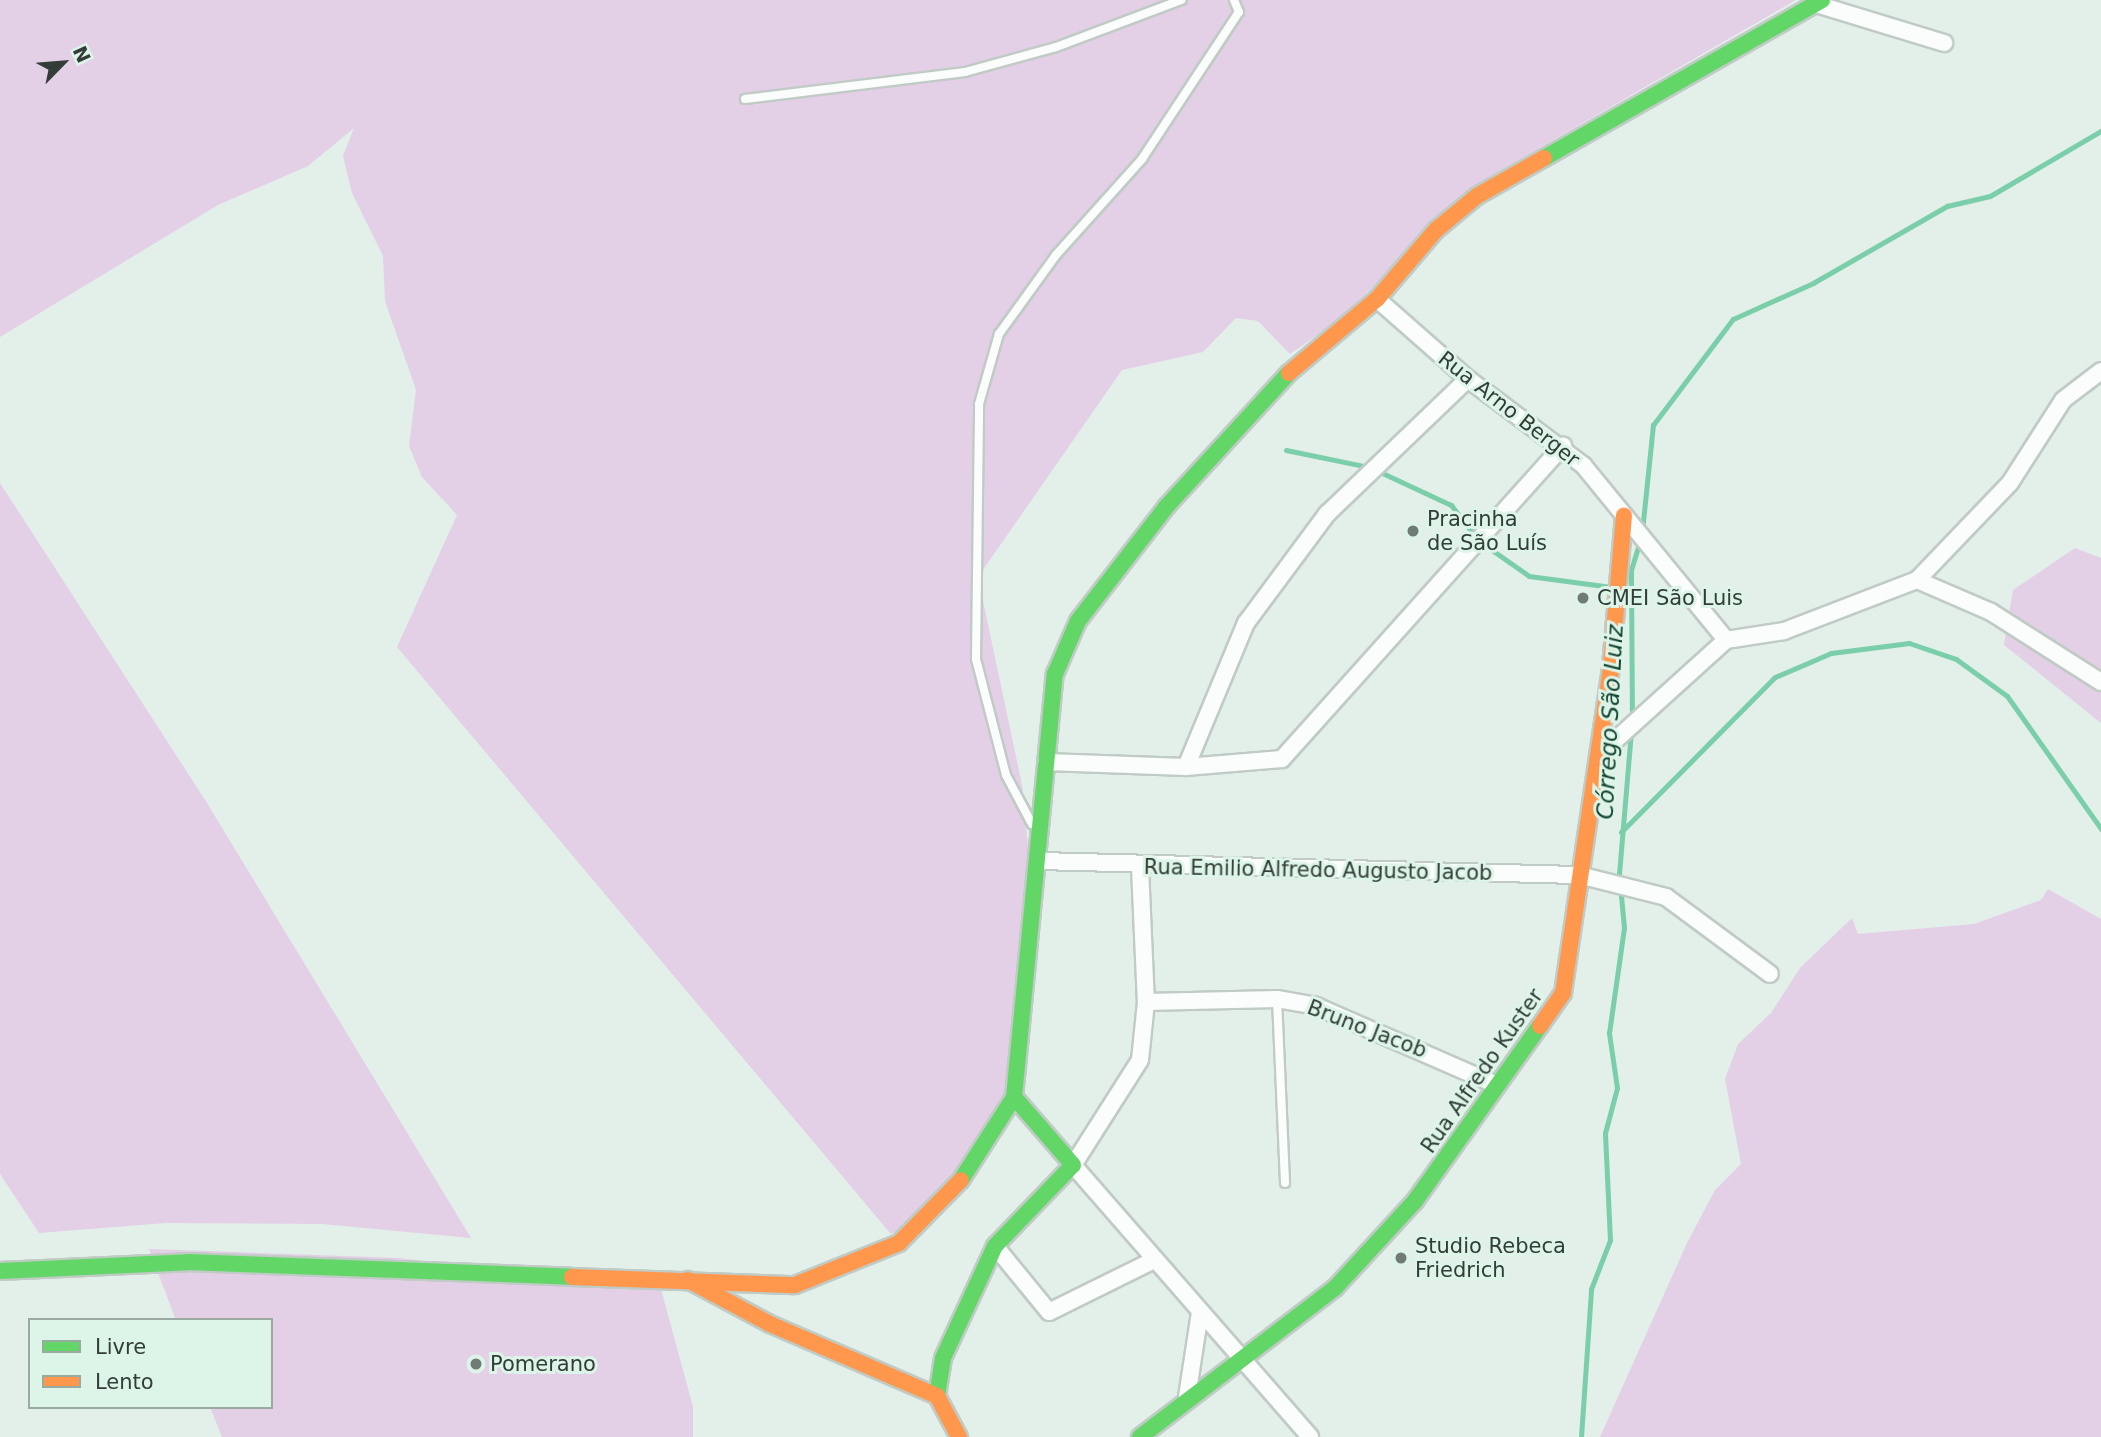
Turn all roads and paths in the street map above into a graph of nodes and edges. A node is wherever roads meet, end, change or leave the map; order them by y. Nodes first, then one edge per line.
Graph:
1 (1181, 0) edge
2 (1234, 0) edge
3 (1819, 2) edge
4 (1944, 43) dead end
5 (745, 99) dead end
6 (1377, 299) junction
7 (2101, 371) edge
8 (1468, 379) junction
9 (1563, 446) junction
10 (1624, 516) junction
11 (1917, 580) junction
12 (1726, 640) junction
13 (2101, 682) edge
14 (1600, 754) junction
15 (1046, 762) junction
16 (1186, 767) junction
17 (1041, 839) junction
18 (1039, 861) junction
19 (1140, 867) junction
20 (1579, 875) junction
21 (1770, 974) dead end
22 (1277, 999) junction
23 (1146, 1002) junction
24 (1497, 1085) junction
25 (1014, 1097) junction
26 (1073, 1165) junction
27 (1284, 1182) dead end
28 (995, 1246) junction
29 (1154, 1260) junction
30 (0, 1271) edge
31 (682, 1277) junction
32 (1200, 1312) junction
33 (1239, 1357) junction
34 (937, 1396) junction
35 (1187, 1397) junction
36 (959, 1437) edge
37 (1140, 1437) edge
38 (1310, 1437) edge

1 - 5 lane
2 - 17 lane
3 - 4 street
3 - 6 main road
6 - 8 street, Rua Arno Berger
6 - 15 main road
7 - 11 street
8 - 9 street, Rua Arno Berger
8 - 16 street
9 - 10 street, Rua Arno Berger
9 - 16 street
10 - 12 street, Rua Arno Berger
10 - 14 main road, Rua Alfredo Kuster
11 - 12 street
11 - 13 street
12 - 14 street
14 - 20 main road, Rua Alfredo Kuster
15 - 16 street
15 - 17 main road
17 - 18 main road
18 - 19 street, Rua Emilio Alfredo Augusto Jacob
18 - 25 main road
19 - 20 street, Rua Emilio Alfredo Augusto Jacob
19 - 23 street
20 - 21 street, Rua Emilio Alfredo Augusto Jacob
20 - 24 main road, Rua Alfredo Kuster
22 - 23 street, Bruno Jacob
22 - 24 street, Bruno Jacob
22 - 27 lane
23 - 26 street
24 - 33 main road, Rua Alfredo Kuster
25 - 26 main road
25 - 31 main road
26 - 28 main road
26 - 29 street
28 - 29 street
28 - 34 main road
29 - 32 street
30 - 31 main road
31 - 34 main road
32 - 33 street
32 - 35 street
33 - 35 main road, Rua Alfredo Kuster
33 - 38 street
34 - 36 main road
35 - 37 main road, Rua Alfredo Kuster

